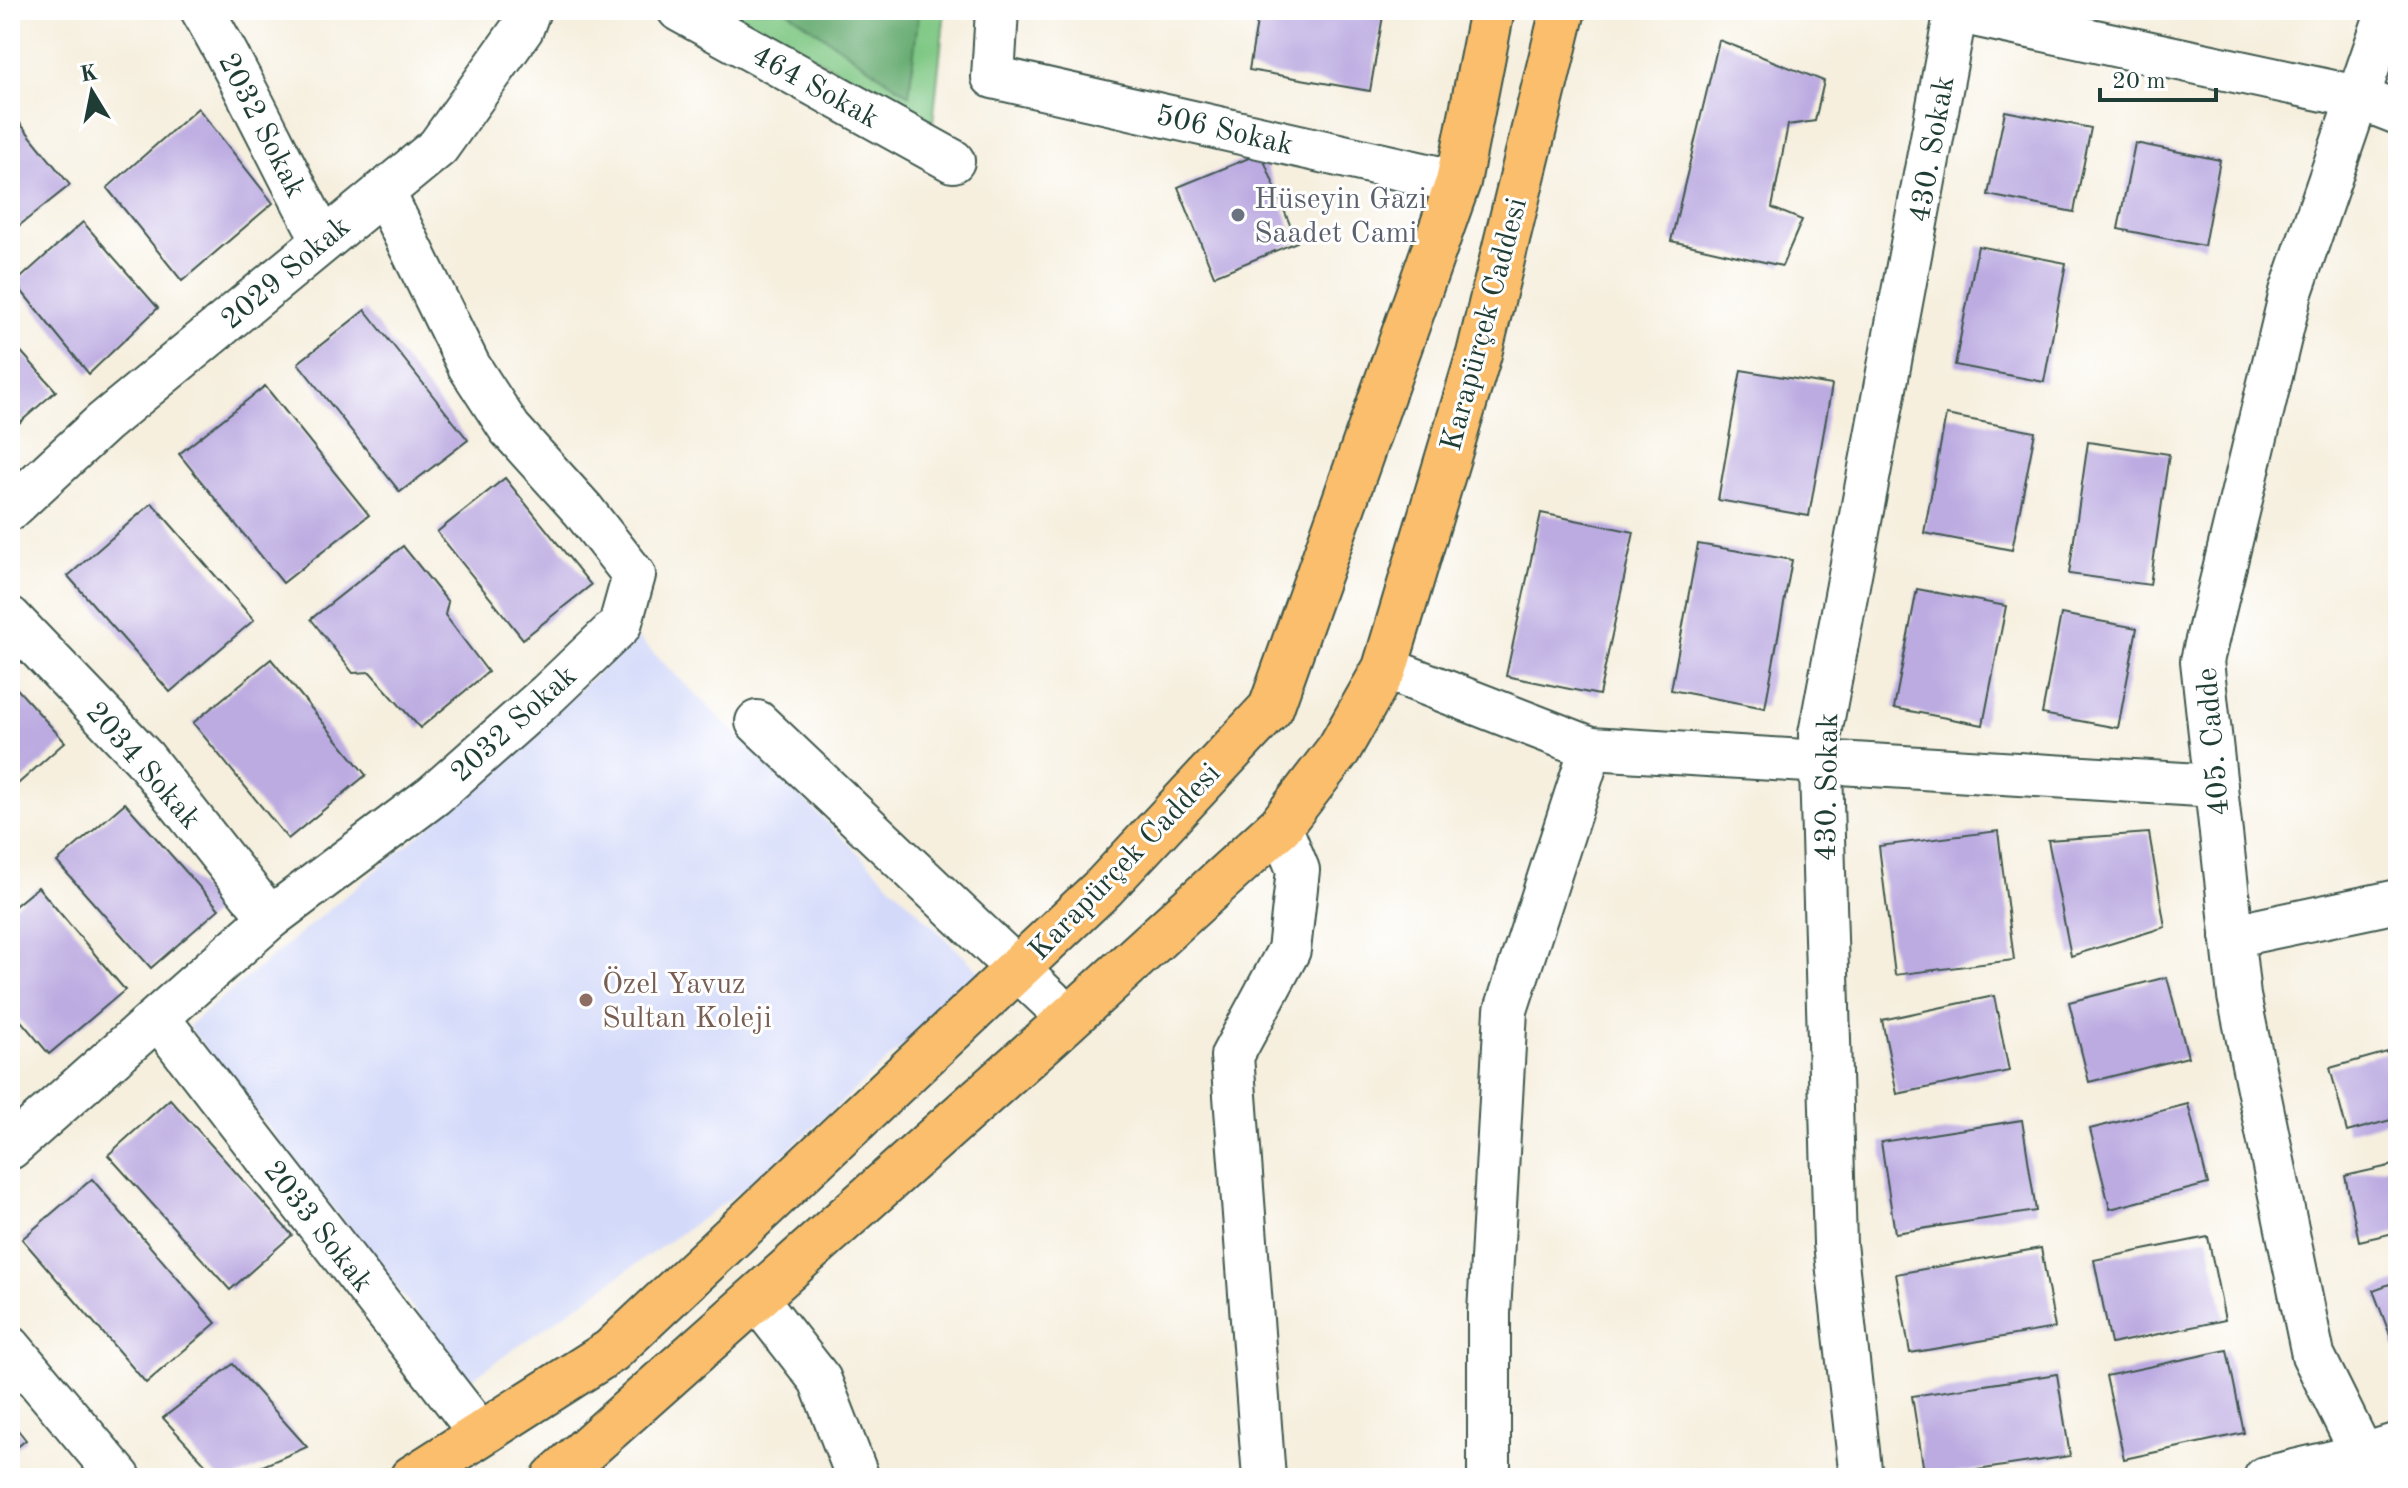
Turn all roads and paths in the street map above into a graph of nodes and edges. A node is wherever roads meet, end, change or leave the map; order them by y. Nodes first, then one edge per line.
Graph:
1 (202, 10) edge
2 (529, 10) edge
3 (679, 10) edge
4 (997, 10) edge
5 (1492, 10) edge
6 (1563, 10) edge
7 (1954, 10) edge
8 (2388, 10) edge
9 (2357, 97) junction
10 (2398, 113) edge
11 (953, 161) dead end
12 (1458, 182) junction
13 (383, 191) junction
14 (323, 240) junction
15 (10, 509) edge
16 (10, 618) edge
17 (1385, 668) junction
18 (757, 722) dead end
19 (1591, 748) junction
20 (1821, 762) junction
21 (2216, 786) junction
22 (1280, 826) junction
23 (2398, 901) edge
24 (270, 918) junction
25 (2232, 936) junction
26 (1016, 970) junction
27 (158, 1018) junction
28 (1069, 1018) junction
29 (10, 1148) edge
30 (756, 1298) junction
31 (10, 1347) edge
32 (480, 1433) junction
33 (2378, 1459) edge
34 (120, 1478) edge
35 (412, 1478) edge
36 (554, 1478) edge
37 (858, 1478) edge
38 (1264, 1478) edge
39 (1489, 1478) edge
40 (1861, 1478) edge
41 (2265, 1478) edge

1 - 14 street, 2032 Sokak
2 - 13 street, 2029 Sokak
3 - 11 street, 464 Sokak
4 - 12 street, 506 Sokak
5 - 12 main road, Karapürçek Caddesi
6 - 17 main road, Karapürçek Caddesi
7 - 9 street
7 - 20 street, 430. Sokak
8 - 9 street, 405. Cadde
9 - 10 street
9 - 21 street, 405. Cadde
12 - 26 main road, Karapürçek Caddesi
13 - 14 street, 2029 Sokak
13 - 24 street, 2032 Sokak
14 - 15 street, 2029 Sokak
16 - 24 street, 2034 Sokak
17 - 19 street
17 - 22 main road, Karapürçek Caddesi
18 - 26 street
19 - 20 street
19 - 39 street
20 - 21 street
20 - 40 street, 430. Sokak
21 - 25 street, 405. Cadde
22 - 28 main road, Karapürçek Caddesi
22 - 38 street
23 - 25 street
24 - 27 street, 2032 Sokak
25 - 33 street, 405. Cadde
26 - 28 street
26 - 32 main road, Karapürçek Caddesi
27 - 29 street, 2032 Sokak
27 - 32 street, 2033 Sokak
28 - 30 main road, Karapürçek Caddesi
30 - 36 main road, Karapürçek Caddesi
30 - 37 street
31 - 34 street
32 - 35 main road, Karapürçek Caddesi
33 - 41 street

